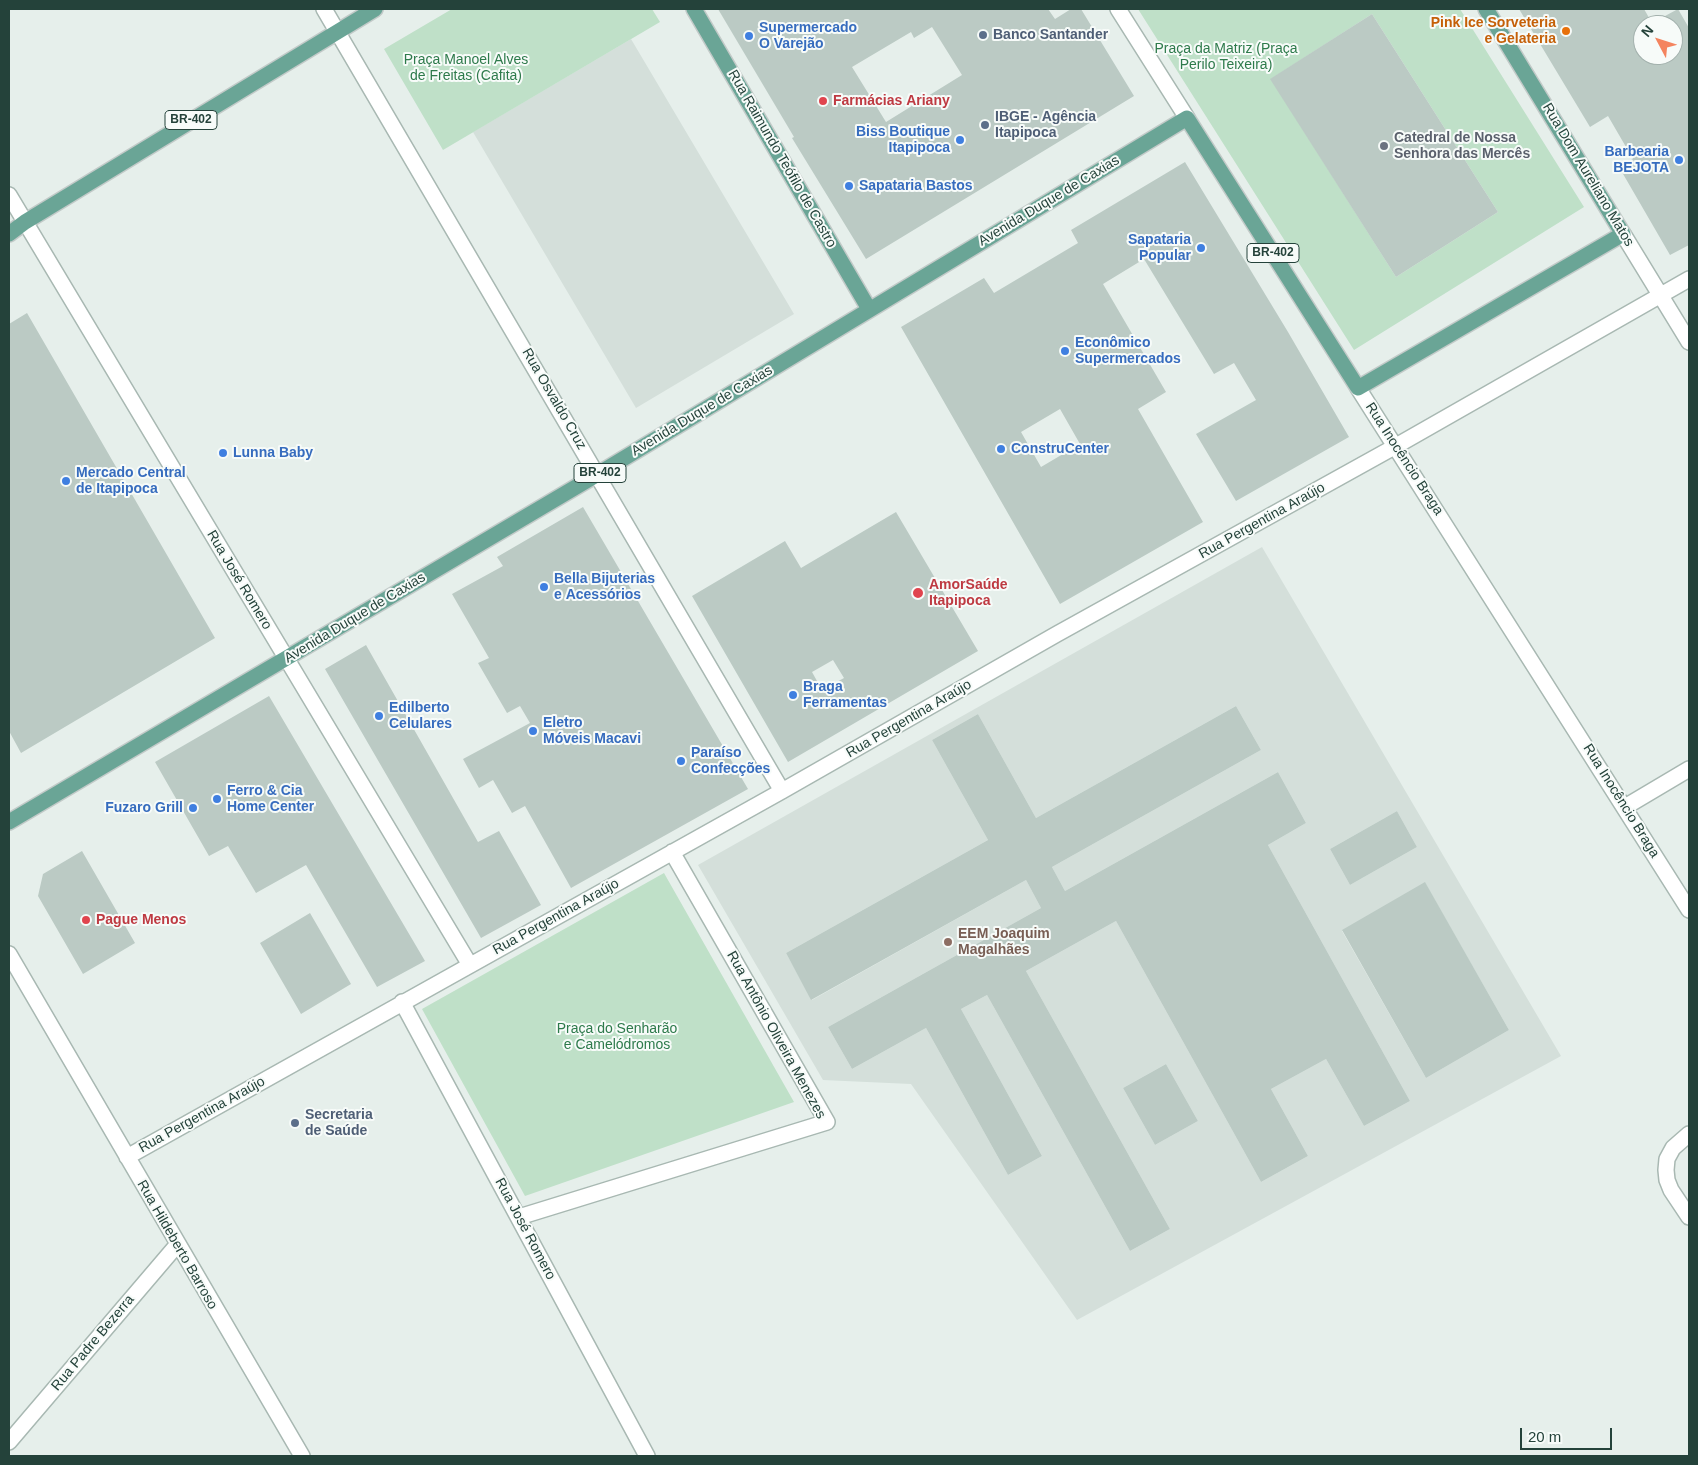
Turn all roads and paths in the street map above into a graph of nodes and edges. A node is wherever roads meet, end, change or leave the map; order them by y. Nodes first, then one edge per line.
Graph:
1 (324, 9) edge
2 (375, 9) edge
3 (694, 9) edge
4 (1118, 9) edge
5 (1486, 9) edge
6 (338, 31) junction
7 (1188, 118) junction
8 (9, 195) edge
9 (25, 222) junction
10 (9, 234) edge
11 (1623, 234) junction
12 (1689, 279) edge
13 (1660, 295) junction
14 (869, 310) junction
15 (1689, 342) edge
16 (1358, 388) junction
17 (1396, 446) junction
18 (598, 474) junction
19 (286, 658) junction
20 (1689, 769) edge
21 (782, 791) junction
22 (1625, 807) junction
23 (9, 822) edge
24 (672, 852) junction
25 (1689, 910) edge
26 (9, 954) edge
27 (470, 965) junction
28 (402, 1002) junction
29 (1689, 1134) edge
30 (127, 1157) junction
31 (519, 1217) junction
32 (1689, 1217) edge
33 (177, 1245) junction
34 (9, 1442) edge
35 (302, 1456) edge
36 (647, 1456) edge

1 - 6 street, Rua Osvaldo Cruz
2 - 6 main road, BR-402
3 - 14 main road, Rua Raimundo Teófilo de Castro
4 - 7 street, Rua Inocêncio Braga
5 - 11 main road, Rua Dom Aureliano Matos
6 - 9 main road, BR-402
6 - 18 street, Rua Osvaldo Cruz
7 - 14 main road, Avenida Duque de Caxias / BR-402
7 - 16 main road, Rua Inocêncio Braga / BR-402
8 - 9 street, Rua José Romero
9 - 10 main road, BR-402
9 - 19 street, Rua José Romero
11 - 13 street, Rua Dom Aureliano Matos
11 - 16 main road
12 - 13 street, Rua Pergentina Araújo
13 - 15 street, Rua Dom Aureliano Matos
13 - 17 street, Rua Pergentina Araújo
14 - 18 main road, Avenida Duque de Caxias / BR-402
16 - 17 street, Rua Inocêncio Braga
17 - 21 street, Rua Pergentina Araújo
17 - 22 street, Rua Inocêncio Braga
18 - 19 main road, Avenida Duque de Caxias / BR-402
18 - 21 street, Rua Osvaldo Cruz
19 - 23 main road, Avenida Duque de Caxias / BR-402
19 - 27 street, Rua José Romero
20 - 22 street
21 - 24 street, Rua Pergentina Araújo
22 - 25 street, Rua Inocêncio Braga
24 - 27 street, Rua Pergentina Araújo
24 - 31 street, Rua Antônio Oliveira Menezes
26 - 30 street, Rua Hildeberto Barroso
27 - 28 street, Rua Pergentina Araújo
28 - 30 street, Rua Pergentina Araújo
28 - 31 street, Rua José Romero
29 - 32 street
30 - 33 street, Rua Hildeberto Barroso
31 - 36 street, Rua José Romero
33 - 34 street, Rua Padre Bezerra
33 - 35 street, Rua Hildeberto Barroso

